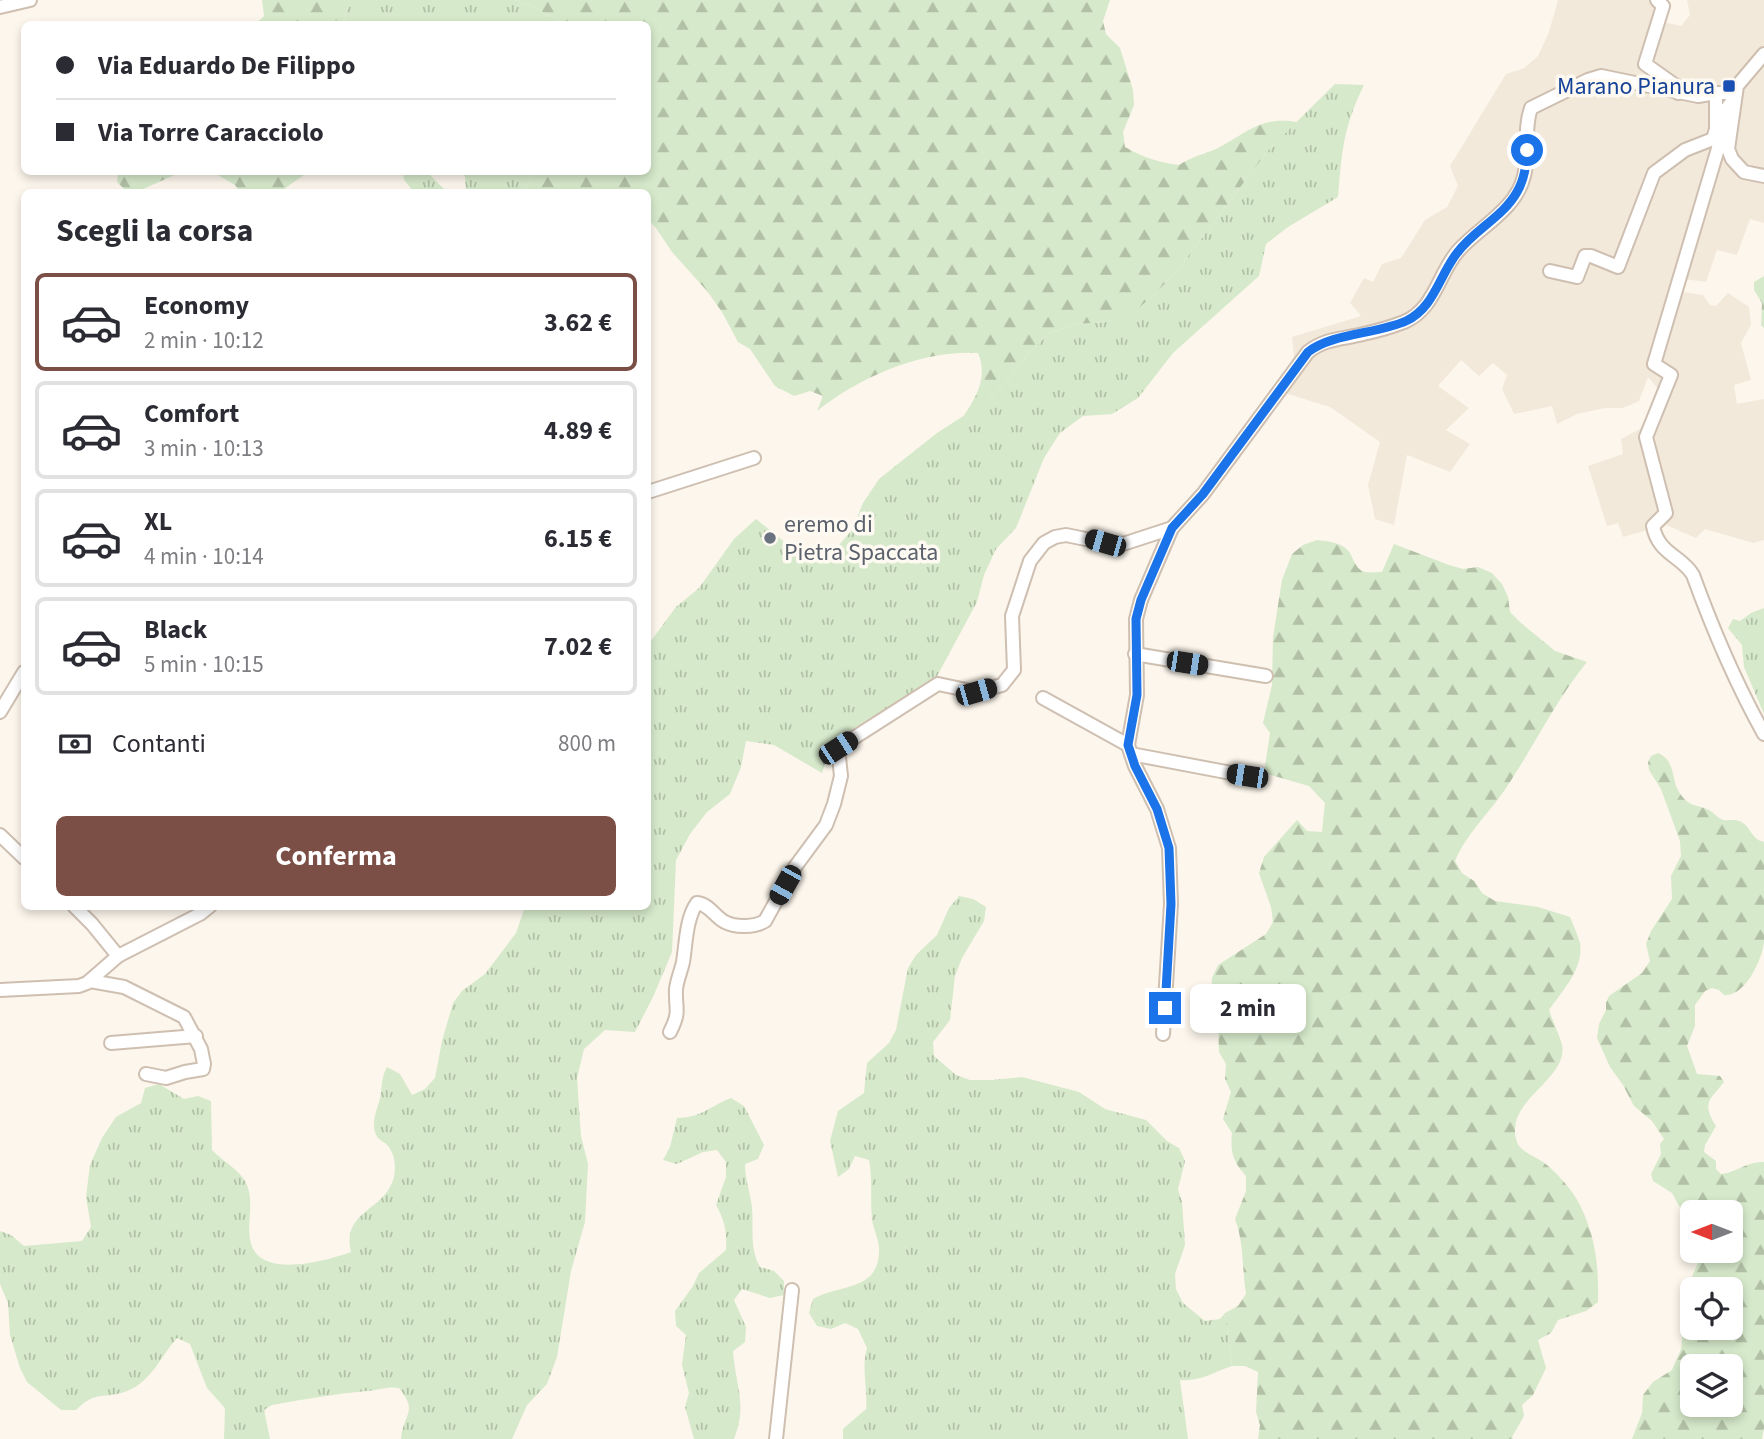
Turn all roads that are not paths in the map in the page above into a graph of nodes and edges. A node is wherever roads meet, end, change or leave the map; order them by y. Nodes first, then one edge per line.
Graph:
1 (30, 0) edge
2 (1657, 0) edge
3 (0, 7) edge
4 (1764, 54) edge
5 (1678, 93) junction
6 (1716, 93) junction
7 (1734, 96) junction
8 (1764, 176) edge
9 (1550, 271) dead end
10 (754, 458) dead end
11 (651, 491) edge
12 (1172, 528) junction
13 (1135, 654) junction
14 (1266, 676) dead end
15 (21, 678) edge
16 (1043, 698) dead end
17 (0, 712) edge
18 (1764, 734) edge
19 (1129, 749) junction
20 (1247, 776) dead end
21 (0, 835) edge
22 (21, 855) edge
23 (78, 910) edge
24 (205, 910) edge
25 (118, 956) junction
26 (90, 981) junction
27 (0, 990) edge
28 (670, 1032) dead end
29 (1163, 1034) dead end
30 (196, 1036) junction
31 (111, 1043) dead end
32 (146, 1074) dead end
33 (792, 1290) dead end
34 (776, 1439) edge

1 - 3 street
2 - 5 street
4 - 7 street
5 - 6 street
5 - 12 street
6 - 7 street
6 - 9 street
7 - 8 street
7 - 18 street
10 - 11 street
12 - 13 street
12 - 28 street
13 - 14 street
13 - 19 street
15 - 17 street
16 - 19 street
19 - 20 street
19 - 29 street
21 - 22 street
23 - 25 street
24 - 25 street
25 - 26 street
26 - 27 street
26 - 30 street
30 - 31 street
30 - 32 street
33 - 34 street

